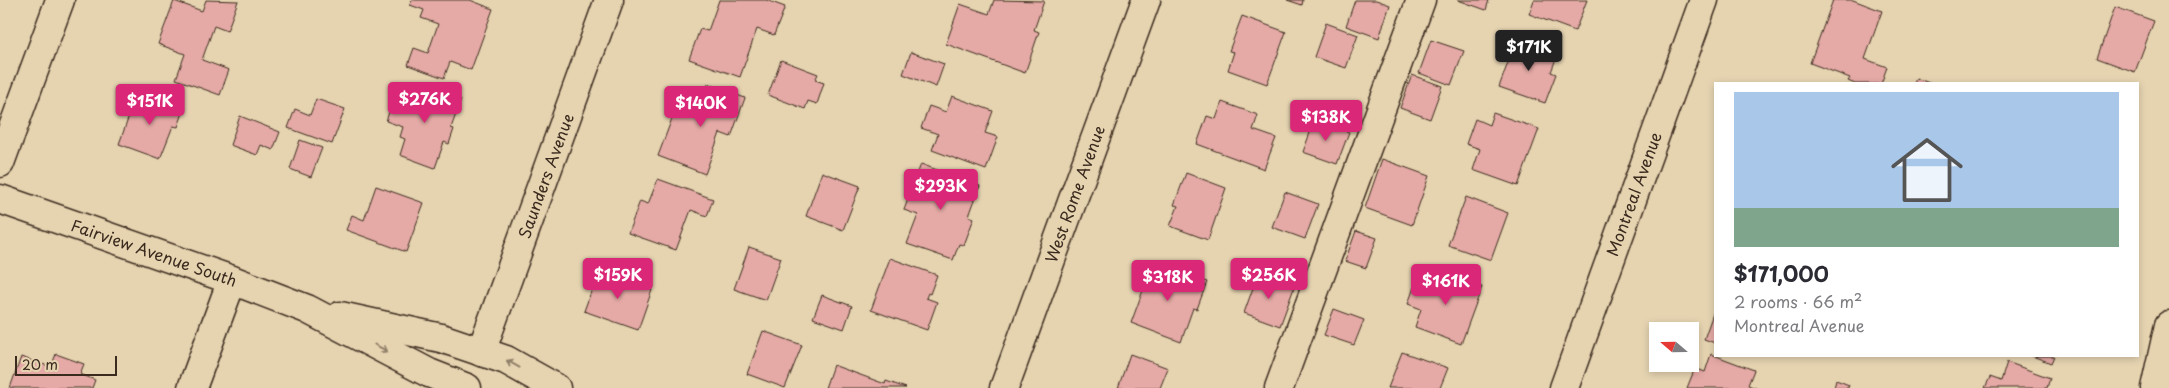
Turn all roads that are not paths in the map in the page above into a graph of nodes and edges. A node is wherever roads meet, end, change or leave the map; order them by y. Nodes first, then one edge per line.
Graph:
1 (60, 0) edge
2 (609, 0) edge
3 (1146, 0) edge
4 (1421, 0) edge
5 (1704, 0) edge
6 (0, 162) edge
7 (0, 199) edge
8 (232, 280) junction
9 (307, 309) junction
10 (2169, 325) edge
11 (481, 352) junction
12 (2160, 384) edge
13 (192, 388) edge
14 (467, 388) edge
15 (556, 388) edge
16 (1004, 388) edge
17 (1279, 388) edge
18 (1564, 388) edge

1 - 6 street
2 - 11 street, Saunders Avenue
3 - 16 street, West Rome Avenue
4 - 17 street
5 - 18 street, Montreal Avenue
7 - 8 street, Fairview Avenue South
8 - 9 street, Fairview Avenue South
8 - 13 street
9 - 11 street, Fairview Avenue South
9 -> 14 street, Fairview Avenue South
10 - 12 street
15 -> 11 street, Fairview Avenue South

